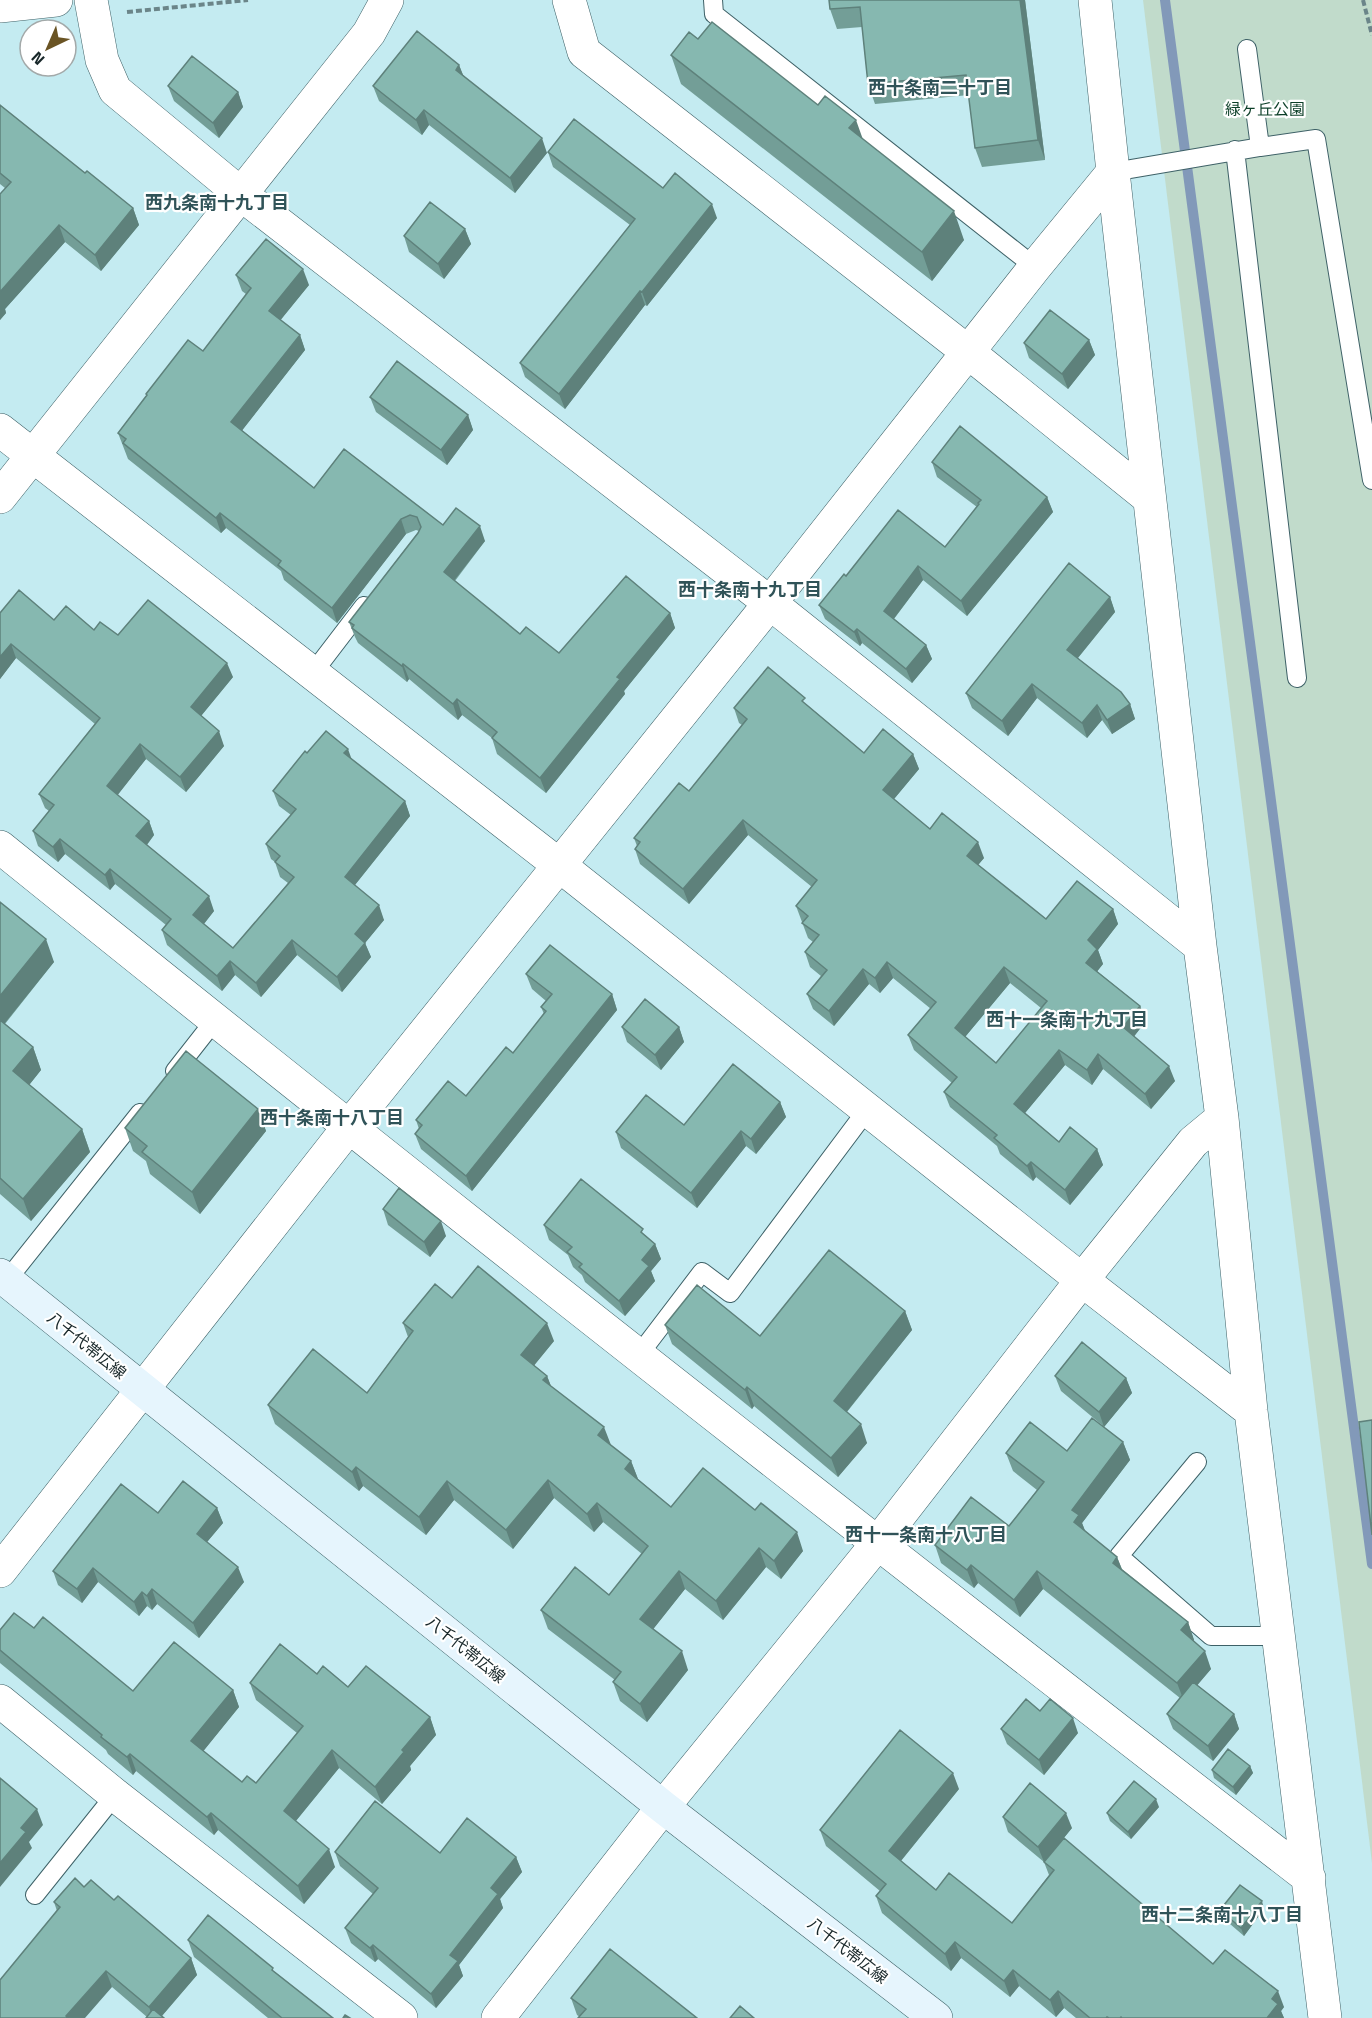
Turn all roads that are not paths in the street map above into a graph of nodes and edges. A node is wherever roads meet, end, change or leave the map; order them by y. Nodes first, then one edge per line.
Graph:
1 (56, 0) edge
2 (91, 0) edge
3 (387, 0) edge
4 (569, 0) edge
5 (713, 0) edge
6 (1095, 0) edge
7 (0, 6) edge
8 (1246, 49) dead end
9 (1260, 147) junction
10 (1235, 150) junction
11 (1113, 172) junction
12 (242, 195) junction
13 (1035, 267) junction
14 (968, 352) junction
15 (0, 430) edge
16 (33, 456) junction
17 (1372, 480) edge
18 (0, 497) edge
19 (1149, 498) junction
20 (378, 588) edge
21 (770, 603) junction
22 (312, 674) junction
23 (1297, 678) dead end
24 (0, 848) edge
25 (559, 865) junction
26 (1200, 946) junction
27 (215, 1020) junction
28 (163, 1085) edge
29 (148, 1104) edge
30 (867, 1110) junction
31 (1222, 1118) junction
32 (348, 1128) junction
33 (3, 1278) edge
34 (1082, 1280) junction
35 (638, 1356) junction
36 (142, 1389) junction
37 (1251, 1411) junction
38 (1197, 1462) dead end
39 (877, 1544) junction
40 (0, 1571) edge
41 (1279, 1636) junction
42 (0, 1701) edge
43 (115, 1795) junction
44 (663, 1807) junction
45 (1309, 1878) junction
46 (35, 1895) dead end
47 (401, 2018) edge
48 (498, 2018) edge
49 (936, 2018) edge
50 (1325, 2018) edge

1 - 7 street
2 - 12 street
3 - 12 street
4 - 14 street
5 - 13 lane
6 - 11 street
8 - 9 lane
9 - 10 lane
9 - 17 lane
10 - 11 lane
10 - 23 lane
11 - 13 street
11 - 19 street
12 - 16 street
12 - 21 street
13 - 14 street
14 - 19 street
14 - 21 street
15 - 16 street
16 - 18 street
16 - 22 street
19 - 26 street
20 - 22 lane
21 - 25 street
21 - 26 street
22 - 25 street
24 - 27 street
25 - 30 street
25 - 32 street
26 - 31 street
27 - 28 lane
27 - 32 street
29 - 33 lane
30 - 34 street
30 - 35 lane
31 - 34 street
31 - 37 street
32 - 35 street
32 - 36 street
33 - 36 main road, 八千代帯広線
34 - 37 street
34 - 39 street
35 - 39 street
36 - 40 street
36 - 44 main road, 八千代帯広線
37 - 41 street
38 - 41 lane
39 - 44 street
39 - 45 street
41 - 45 street
42 - 43 street
43 - 46 lane
43 - 47 street
44 - 48 street
44 - 49 main road, 八千代帯広線
45 - 50 street

